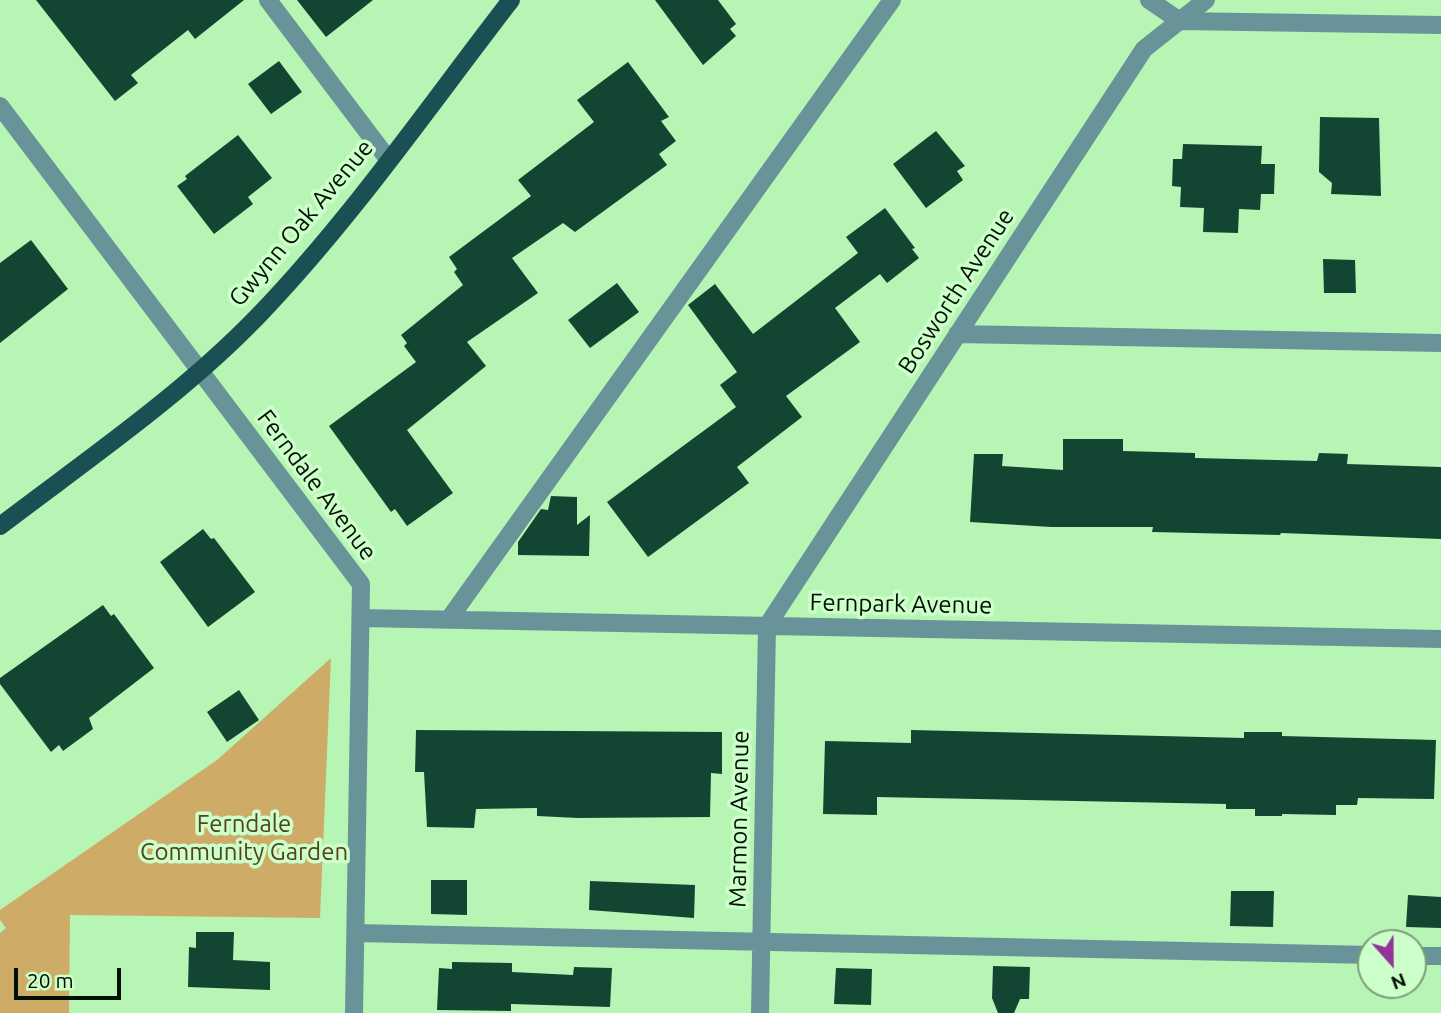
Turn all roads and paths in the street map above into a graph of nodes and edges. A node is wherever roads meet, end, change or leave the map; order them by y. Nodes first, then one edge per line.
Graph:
1 (268, 0) edge
2 (511, 0) edge
3 (891, 0) edge
4 (1149, 0) edge
5 (1206, 0) edge
6 (1180, 20) junction
7 (1441, 25) edge
8 (0, 106) edge
9 (388, 159) junction
10 (957, 334) junction
11 (1441, 342) edge
12 (199, 370) junction
13 (0, 526) edge
14 (361, 618) junction
15 (449, 619) junction
16 (767, 626) junction
17 (1441, 639) edge
18 (356, 933) junction
19 (762, 942) junction
20 (1357, 955) edge
21 (354, 1013) edge
22 (760, 1013) edge

1 - 9 street
2 - 9 main road, Gwynn Oak Avenue
3 - 15 street
4 - 6 street
5 - 6 street, Bosworth Avenue
6 - 7 street
6 - 10 street, Bosworth Avenue
8 - 12 street, Ferndale Avenue
9 - 12 main road, Gwynn Oak Avenue
10 - 11 street
10 - 16 street, Bosworth Avenue
12 - 13 main road, Gwynn Oak Avenue
12 - 14 street, Ferndale Avenue
14 - 15 street, Fernpark Avenue
14 - 18 street, Ferndale Avenue
15 - 16 street, Fernpark Avenue
16 - 17 street, Fernpark Avenue
16 - 19 street, Marmon Avenue
18 - 19 street
18 - 21 street, Ferndale Avenue
19 - 20 street
19 - 22 street, Marmon Avenue

